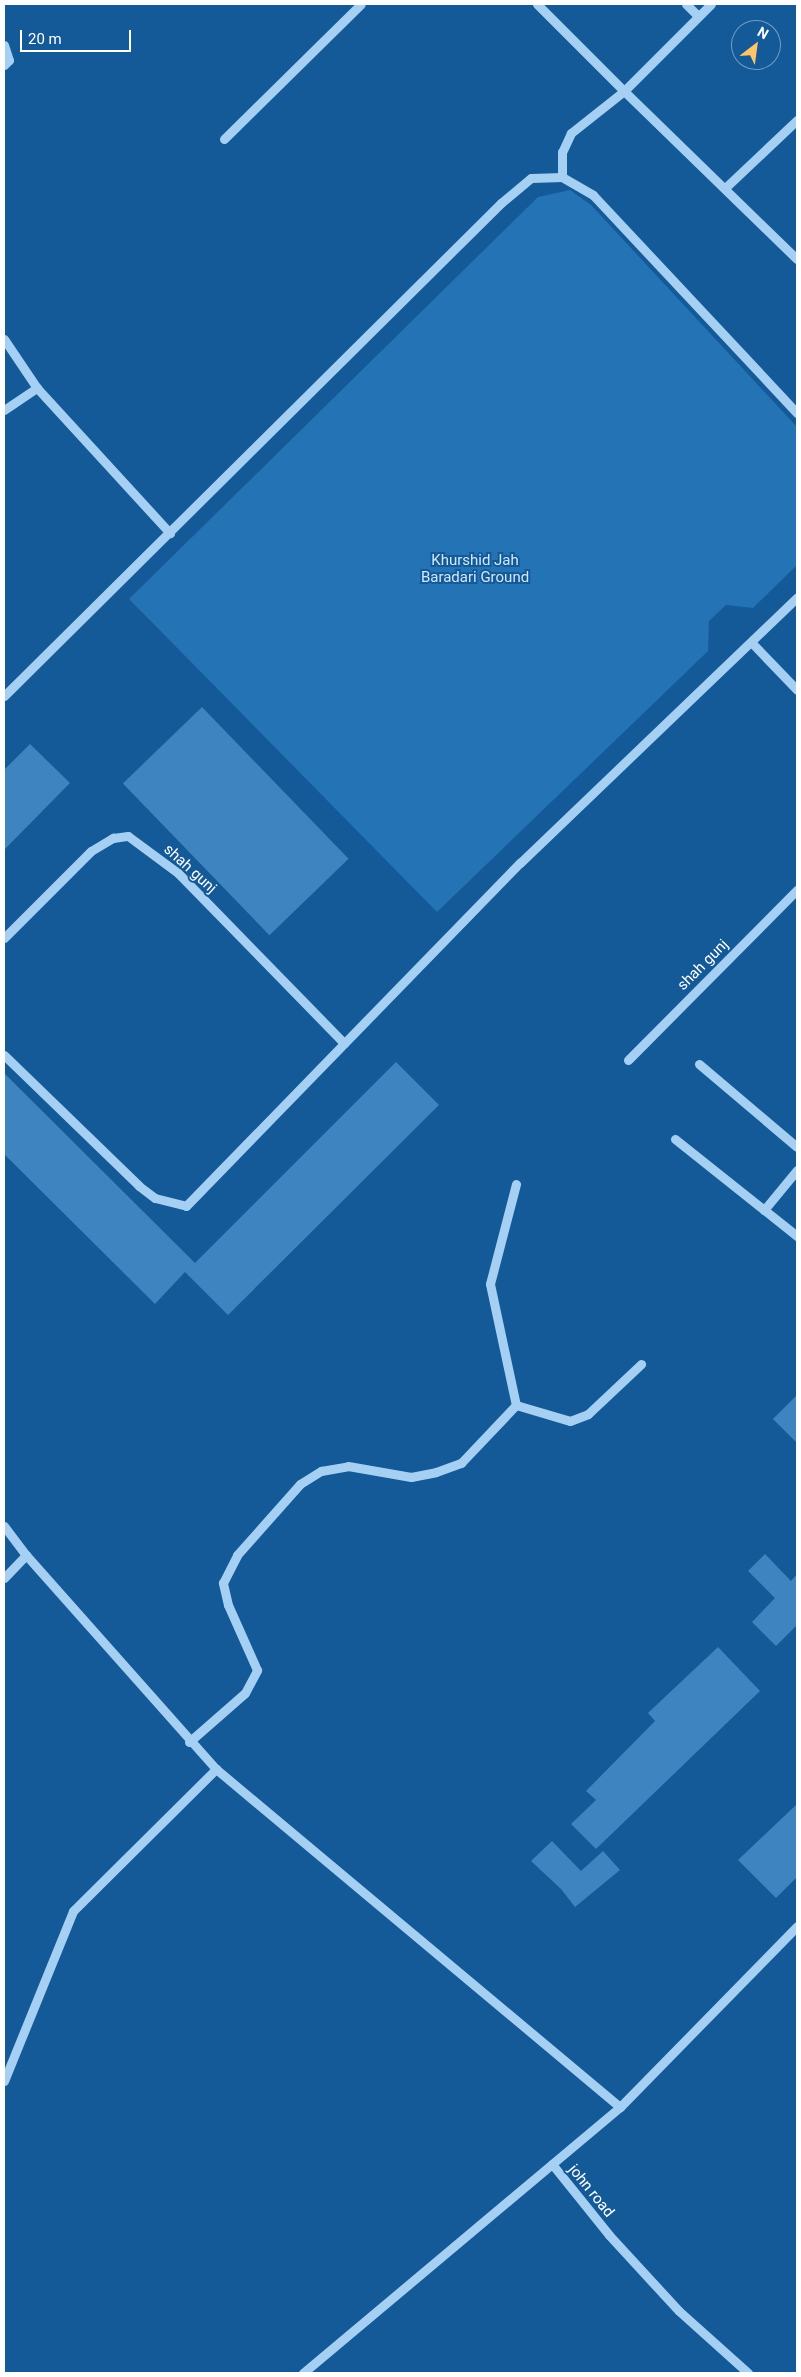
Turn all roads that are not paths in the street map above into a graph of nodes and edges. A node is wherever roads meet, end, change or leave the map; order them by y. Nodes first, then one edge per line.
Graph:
1 (361, 4) edge
2 (537, 4) edge
3 (686, 4) edge
4 (711, 4) edge
5 (698, 16) junction
6 (4, 45) edge
7 (4, 66) edge
8 (624, 91) junction
9 (797, 120) edge
10 (224, 139) dead end
11 (562, 177) junction
12 (725, 188) junction
13 (797, 259) edge
14 (4, 339) edge
15 (37, 388) junction
16 (4, 410) edge
17 (797, 413) edge
18 (170, 533) junction
19 (797, 597) edge
20 (752, 643) junction
21 (797, 690) edge
22 (4, 696) edge
23 (797, 890) edge
24 (4, 938) edge
25 (344, 1043) junction
26 (4, 1055) edge
27 (628, 1060) dead end
28 (699, 1064) dead end
29 (675, 1139) dead end
30 (797, 1147) edge
31 (797, 1170) edge
32 (516, 1184) dead end
33 (764, 1210) junction
34 (797, 1236) edge
35 (641, 1364) dead end
36 (516, 1406) junction
37 (4, 1526) edge
38 (26, 1556) junction
39 (4, 1578) edge
40 (189, 1742) junction
41 (216, 1769) junction
42 (797, 1926) edge
43 (4, 2081) edge
44 (620, 2107) junction
45 (552, 2164) junction
46 (302, 2373) edge
47 (748, 2373) edge

1 - 10 street
2 - 8 street
3 - 5 street
4 - 5 street
5 - 8 street
6 - 7 street
8 - 11 street
8 - 12 street
9 - 12 street
11 - 17 street
11 - 18 street
12 - 13 street
14 - 15 street
15 - 16 street
15 - 18 street
18 - 22 street
19 - 20 street
20 - 21 street
20 - 25 street
23 - 27 street, shah gunj
24 - 25 street, shah gunj
25 - 26 street
28 - 30 street
29 - 33 street
31 - 33 street
32 - 36 street
33 - 34 street
35 - 36 street
36 - 40 street
37 - 38 street
38 - 39 street
38 - 40 street
40 - 41 street
41 - 43 street
41 - 44 street
42 - 44 street
44 - 45 street
45 - 46 street
45 - 47 street, john road

